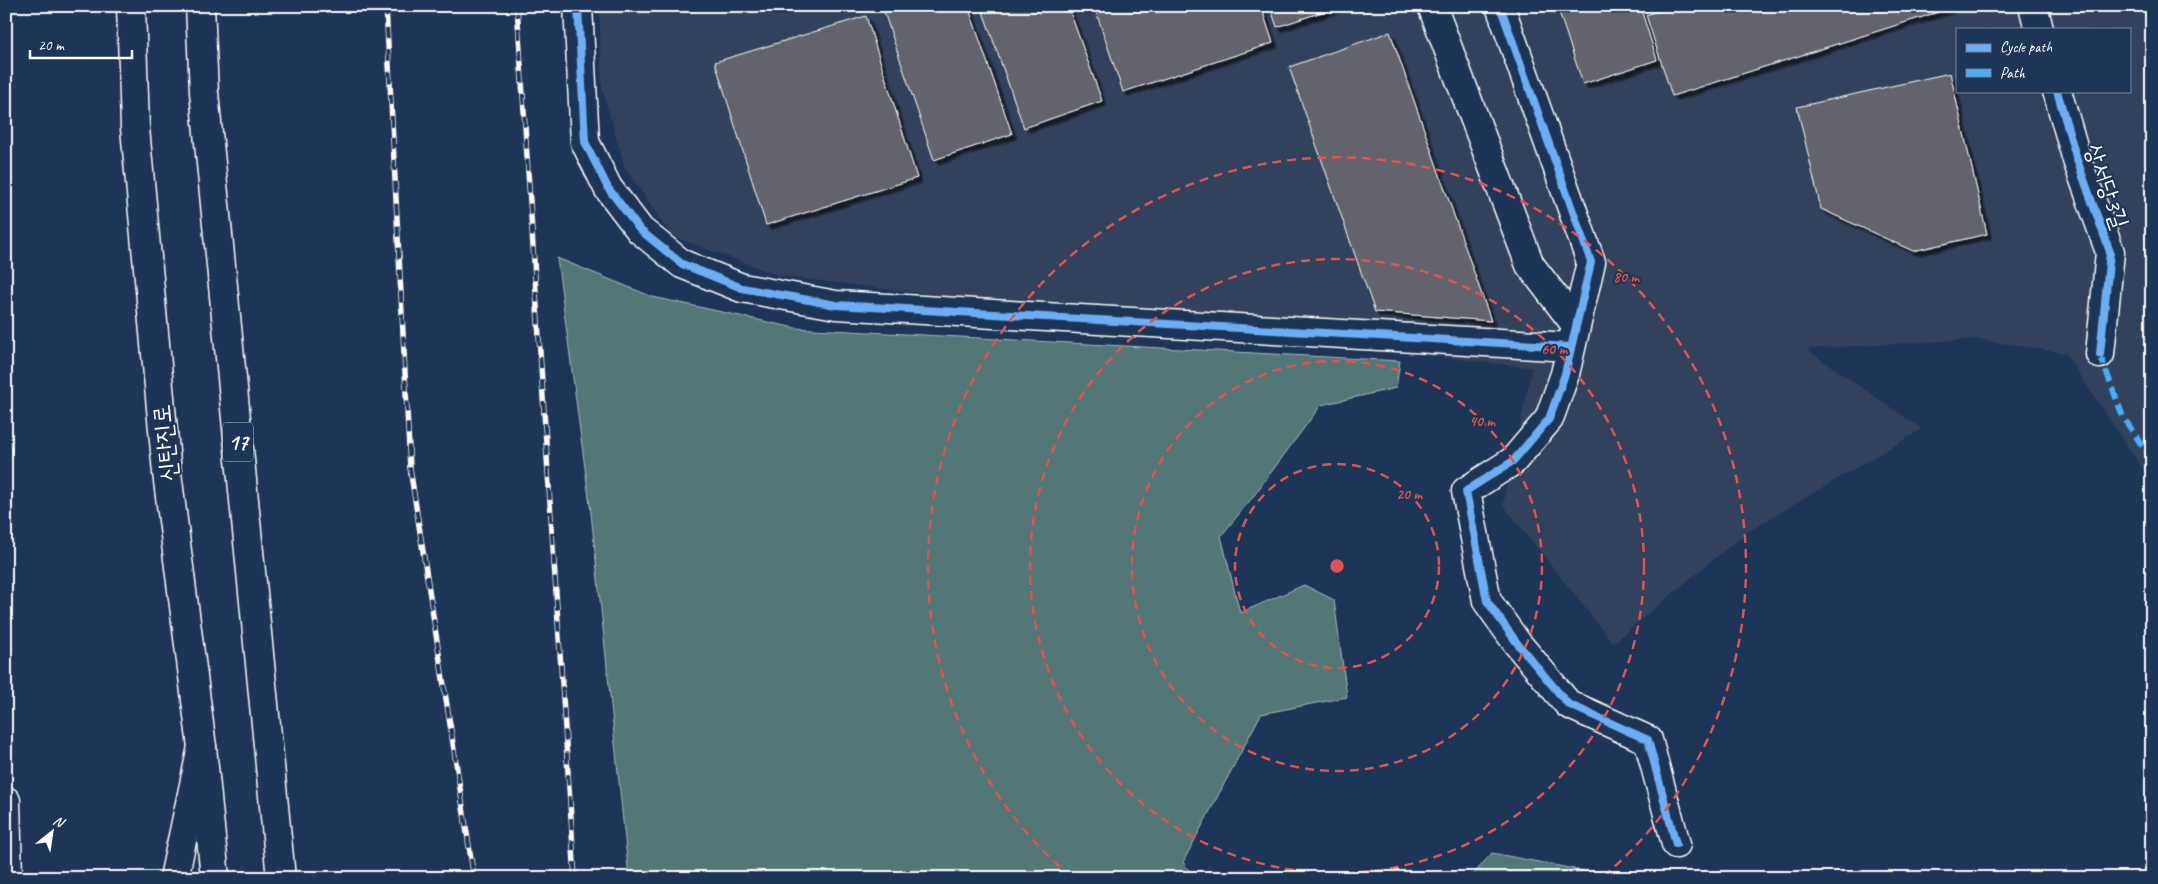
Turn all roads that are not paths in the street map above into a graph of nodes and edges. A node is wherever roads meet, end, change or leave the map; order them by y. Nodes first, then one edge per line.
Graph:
1 (131, 6) edge
2 (200, 6) edge
3 (578, 6) edge
4 (1432, 6) edge
5 (1500, 6) edge
6 (2033, 6) edge
7 (2039, 28) edge
8 (2057, 92) edge
9 (1574, 336) junction
10 (2100, 354) dead end
11 (202, 747) junction
12 (6, 801) edge
13 (1676, 844) dead end
14 (8, 878) edge
15 (174, 878) edge
16 (214, 878) edge
17 (281, 878) edge

1 - 11 main road, 신탄진로
2 - 17 main road, 17
3 - 9 main road
4 - 9 main road
5 - 9 main road
6 - 7 main road
8 - 10 main road, 상서당3길
9 - 13 main road
11 - 15 main road
11 - 16 main road, 신탄진로
12 - 14 main road

